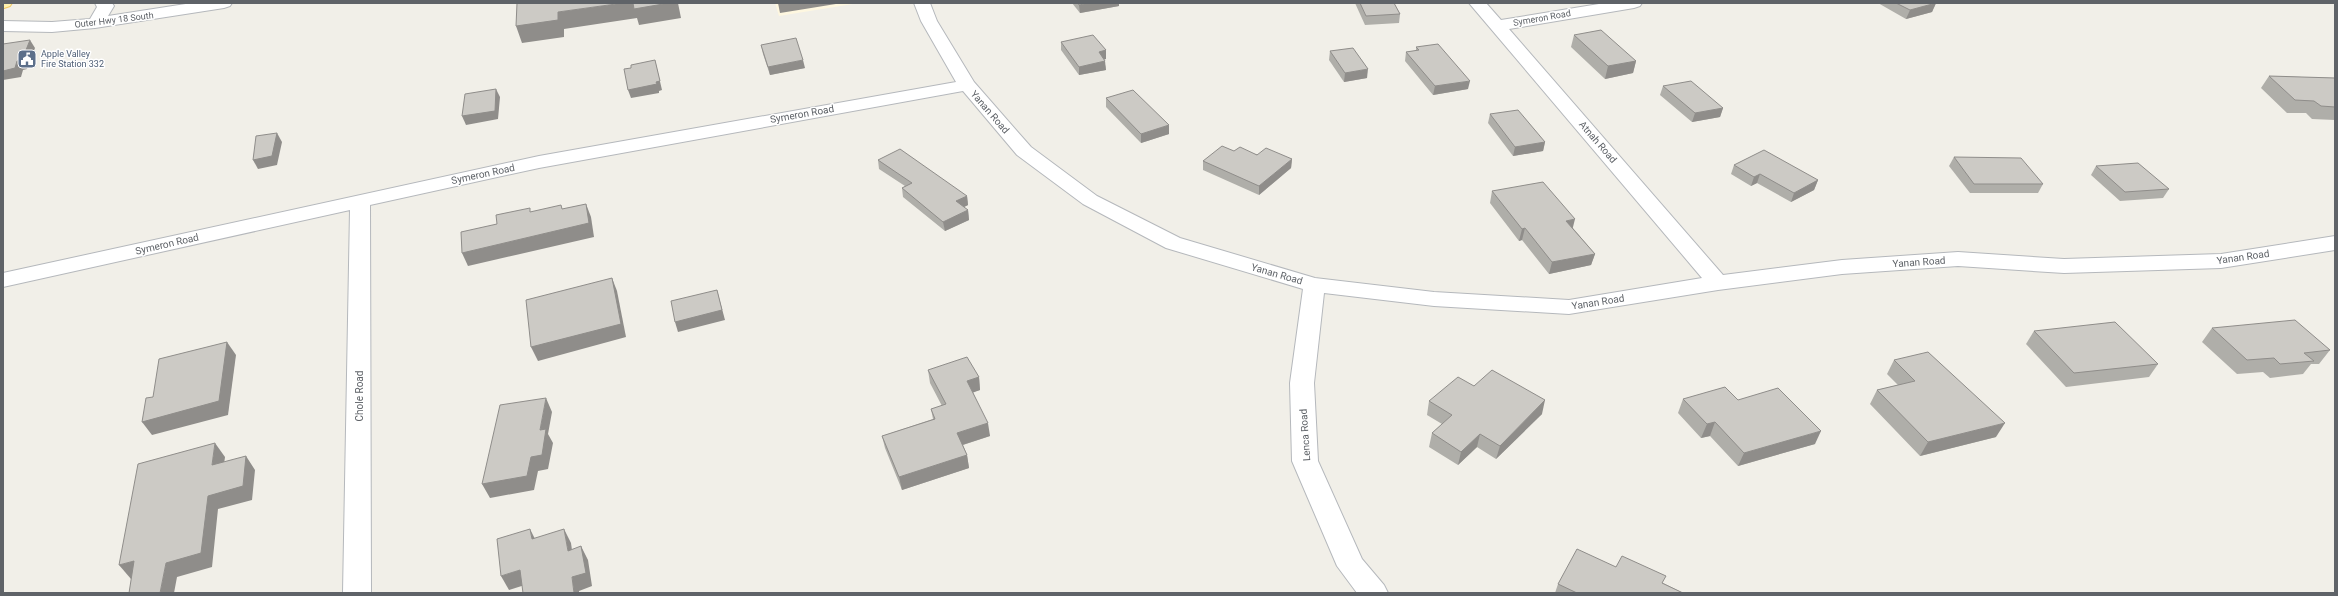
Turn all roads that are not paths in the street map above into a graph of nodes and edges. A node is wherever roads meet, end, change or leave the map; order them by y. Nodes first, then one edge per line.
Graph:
1 (103, 3) edge
2 (224, 3) edge
3 (922, 3) edge
4 (1476, 3) edge
5 (1634, 3) edge
6 (95, 23) junction
7 (3, 26) edge
8 (1498, 26) junction
9 (967, 85) junction
10 (360, 200) junction
11 (2335, 243) edge
12 (3, 280) edge
13 (1718, 283) junction
14 (1314, 285) junction
15 (357, 593) edge
16 (1374, 593) edge

1 - 6 street
2 - 6 street, Outer Hwy 18 South
3 - 9 street, Yanan Road
4 - 8 street, Atnah Road
5 - 8 street, Symeron Road
6 - 7 street, Outer Hwy 18 South
8 - 13 street, Atnah Road
9 - 10 street, Symeron Road
9 - 14 street, Yanan Road
10 - 12 street, Symeron Road
10 - 15 street, Chole Road
11 - 13 street, Yanan Road
13 - 14 street, Yanan Road
14 - 16 street, Lenca Road

